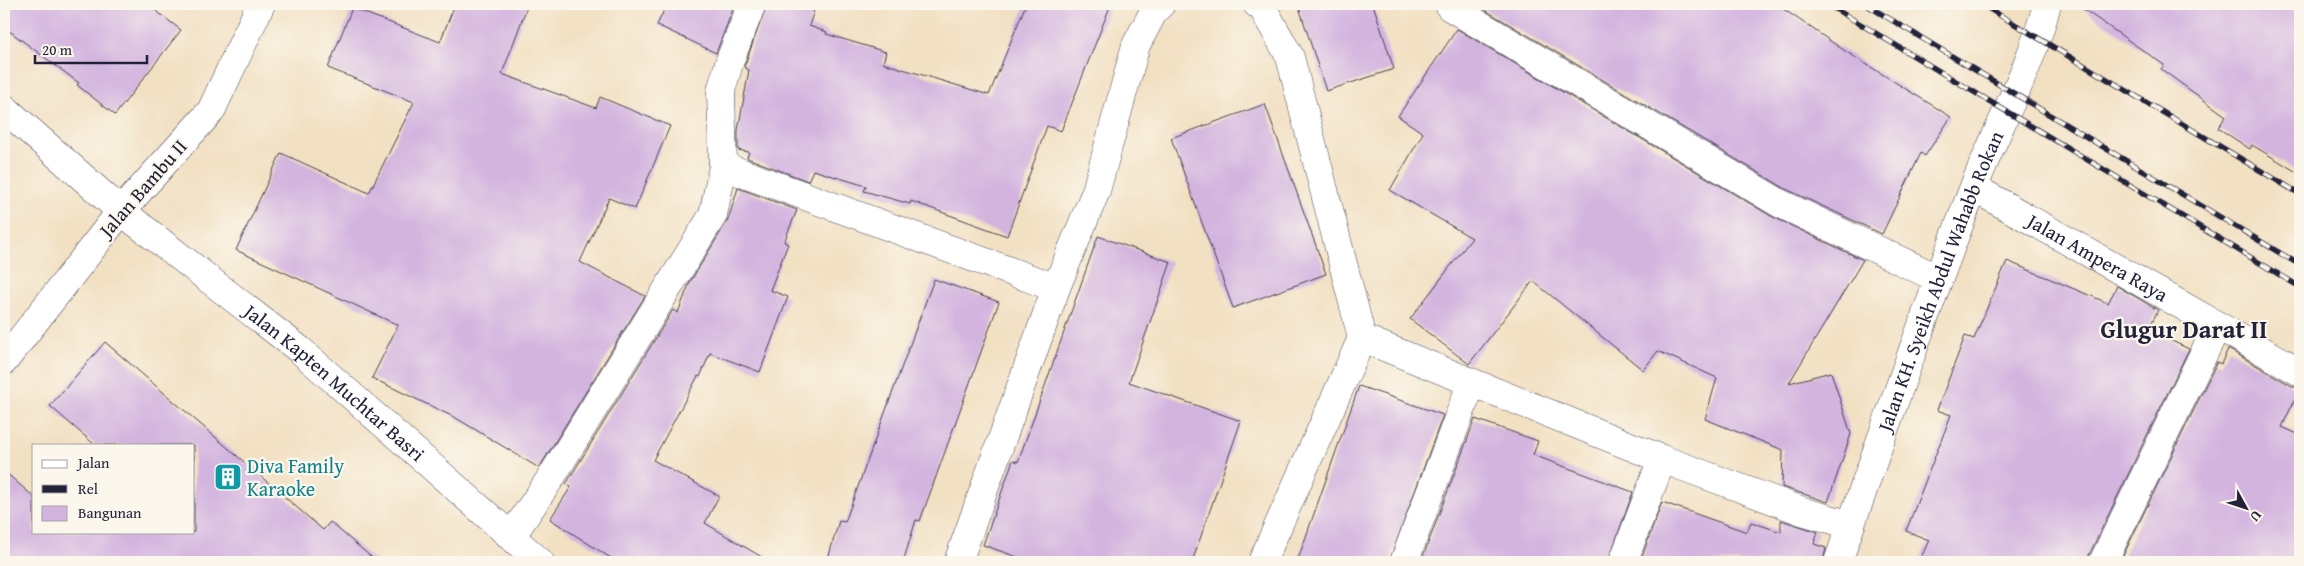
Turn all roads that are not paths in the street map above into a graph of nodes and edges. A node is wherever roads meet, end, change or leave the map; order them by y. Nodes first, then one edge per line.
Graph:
1 (262, 4) edge
2 (752, 4) edge
3 (1161, 4) edge
4 (1257, 4) edge
5 (2047, 4) edge
6 (1450, 7) dead end
7 (4, 108) edge
8 (723, 166) junction
9 (1974, 188) junction
10 (121, 210) junction
11 (1939, 279) junction
12 (1056, 288) junction
13 (2217, 326) junction
14 (1362, 338) junction
15 (4, 361) edge
16 (2300, 372) edge
17 (1471, 384) junction
18 (1662, 459) junction
19 (1851, 525) junction
20 (512, 537) junction
21 (540, 562) edge
22 (958, 562) edge
23 (1262, 562) edge
24 (1404, 562) edge
25 (1623, 562) edge
26 (1838, 562) edge
27 (2103, 562) edge

1 - 10 street, Jalan Bambu II
2 - 8 street
3 - 12 street
4 - 14 street
5 - 9 street, Jalan KH. Syeikh Abdul Wahabb Rokan
6 - 11 street
7 - 10 street, Jalan Kapten Muchtar Basri
8 - 12 street
8 - 20 street
9 - 11 street, Jalan KH. Syeikh Abdul Wahabb Rokan
9 - 13 street, Jalan Ampera Raya
10 - 15 street, Jalan Bambu II
10 - 20 street, Jalan Kapten Muchtar Basri
11 - 19 street, Jalan KH. Syeikh Abdul Wahabb Rokan
12 - 22 street
13 - 16 street, Jalan Ampera Raya
13 - 27 street
14 - 17 street
14 - 23 street
17 - 18 street
17 - 24 street
18 - 19 street
18 - 25 street
19 - 26 street, Jalan KH. Syeikh Abdul Wahabb Rokan
20 - 21 street, Jalan Kapten Muchtar Basri

